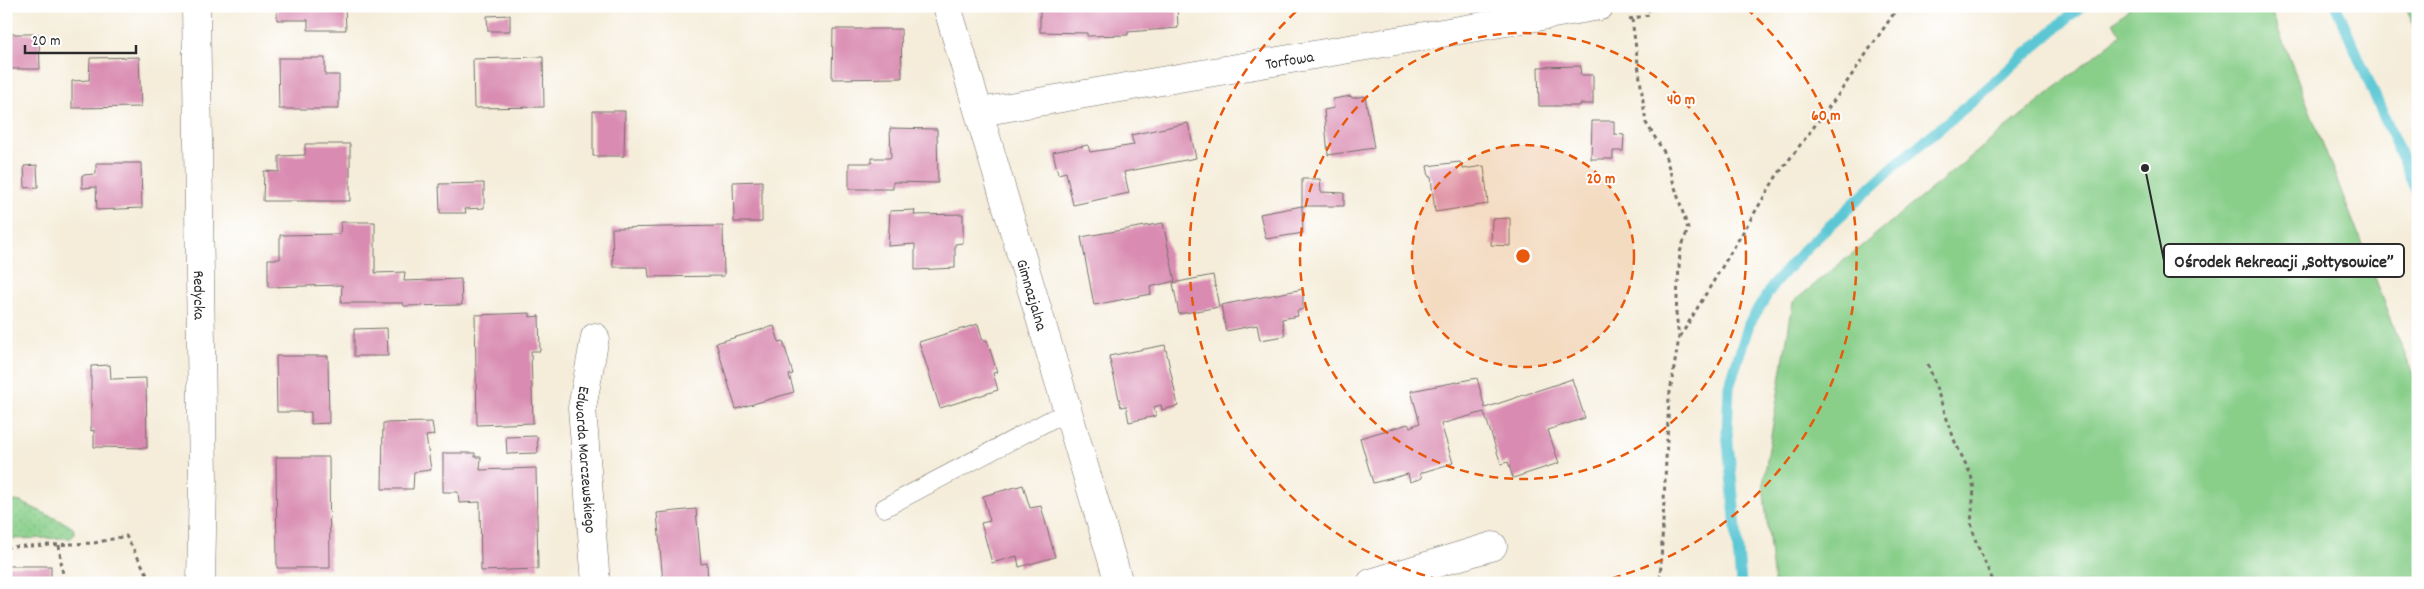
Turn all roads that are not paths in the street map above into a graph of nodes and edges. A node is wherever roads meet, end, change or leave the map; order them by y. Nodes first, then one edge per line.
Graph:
1 (196, 6) edge
2 (947, 6) edge
3 (1600, 6) edge
4 (980, 112) junction
5 (595, 337) dead end
6 (1068, 414) junction
7 (884, 508) dead end
8 (1493, 546) dead end
9 (201, 583) edge
10 (596, 583) edge
11 (1119, 583) edge
12 (1371, 583) edge

1 - 9 street, Redycka
2 - 4 street, Gimnazjalna
3 - 4 street, Torfowa
4 - 6 street, Gimnazjalna
5 - 10 street, Edwarda Marczewskiego
6 - 7 lane
6 - 11 street, Gimnazjalna
8 - 12 street

